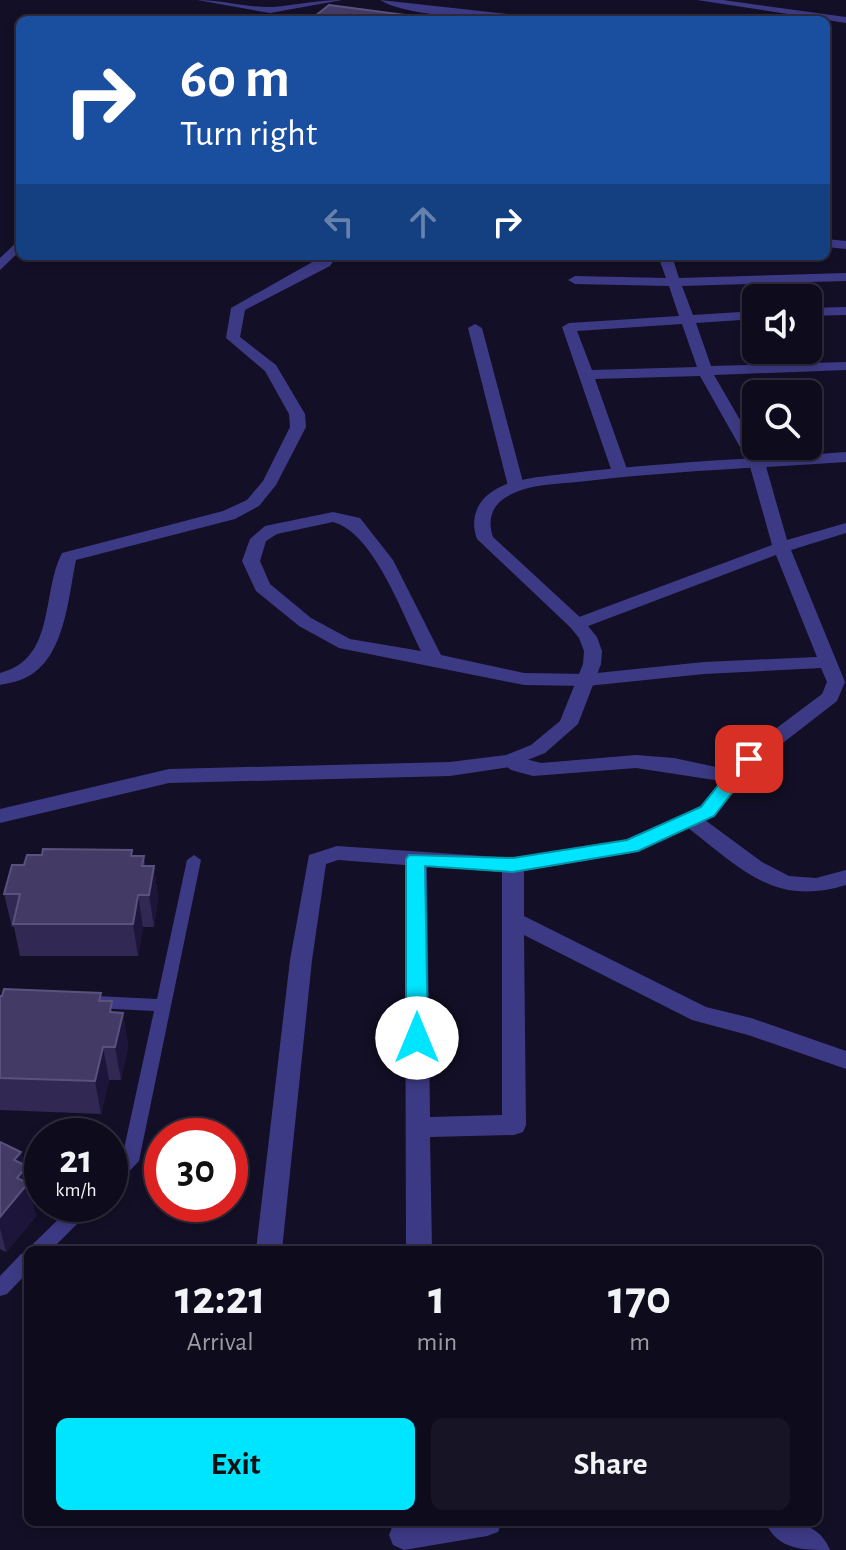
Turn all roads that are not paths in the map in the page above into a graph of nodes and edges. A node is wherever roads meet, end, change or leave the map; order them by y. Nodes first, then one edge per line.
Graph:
1 (202, 0) edge
2 (337, 0) edge
3 (385, 0) edge
4 (702, 0) edge
5 (269, 15) edge
6 (460, 16) edge
7 (817, 16) edge
8 (16, 247) edge
9 (327, 260) edge
10 (667, 260) edge
11 (1, 262) edge
12 (846, 277) edge
13 (575, 280) dead end
14 (675, 282) junction
15 (846, 311) edge
16 (822, 312) edge
17 (742, 316) edge
18 (689, 318) junction
19 (475, 328) dead end
20 (845, 368) edge
21 (707, 372) junction
22 (588, 375) junction
23 (846, 457) edge
24 (757, 463) junction
25 (620, 472) junction
26 (516, 486) junction
27 (846, 528) edge
28 (781, 547) junction
29 (577, 624) junction
30 (434, 659) junction
31 (827, 662) junction
32 (0, 679) edge
33 (587, 680) junction
34 (838, 700) edge
35 (510, 761) junction
36 (733, 777) junction
37 (0, 816) edge
38 (690, 819) junction
39 (416, 859) junction
40 (194, 860) dead end
41 (513, 865) junction
42 (846, 877) edge
43 (513, 920) junction
44 (74, 1001) edge
45 (163, 1005) junction
46 (846, 1060) edge
47 (418, 1127) junction
48 (128, 1163) edge
49 (68, 1222) edge
50 (43, 1246) edge
51 (269, 1246) edge
52 (419, 1246) edge
53 (24, 1264) edge
54 (0, 1288) edge
55 (463, 1526) edge
56 (785, 1526) edge
57 (404, 1536) edge
58 (815, 1550) edge

1 - 5 street
2 - 5 street
3 - 6 street
4 - 7 street
8 - 11 street
9 - 32 street
10 - 14 street
12 - 14 street
13 - 14 street
14 - 18 street
15 - 16 street
17 - 18 street
18 - 21 street
18 - 22 street
19 - 26 street
20 - 21 street
21 - 22 street
21 - 24 street
22 - 25 street
23 - 24 street
24 - 25 street
24 - 28 street
25 - 26 street
26 - 29 street
27 - 28 street
28 - 29 street
28 - 31 street
29 - 33 street
30 - 30 street
30 - 33 street
31 - 33 street
31 - 34 street
33 - 35 street
34 - 36 street
35 - 36 street
35 - 37 street
36 - 38 street
38 - 41 street
38 - 42 street
39 - 41 street
39 - 47 street
39 - 51 street
40 - 45 lane
41 - 43 street
43 - 46 street
43 - 47 street
44 - 45 lane
45 - 48 lane
47 - 52 street
49 - 50 lane
53 - 54 lane
55 - 57 street
56 - 58 street

